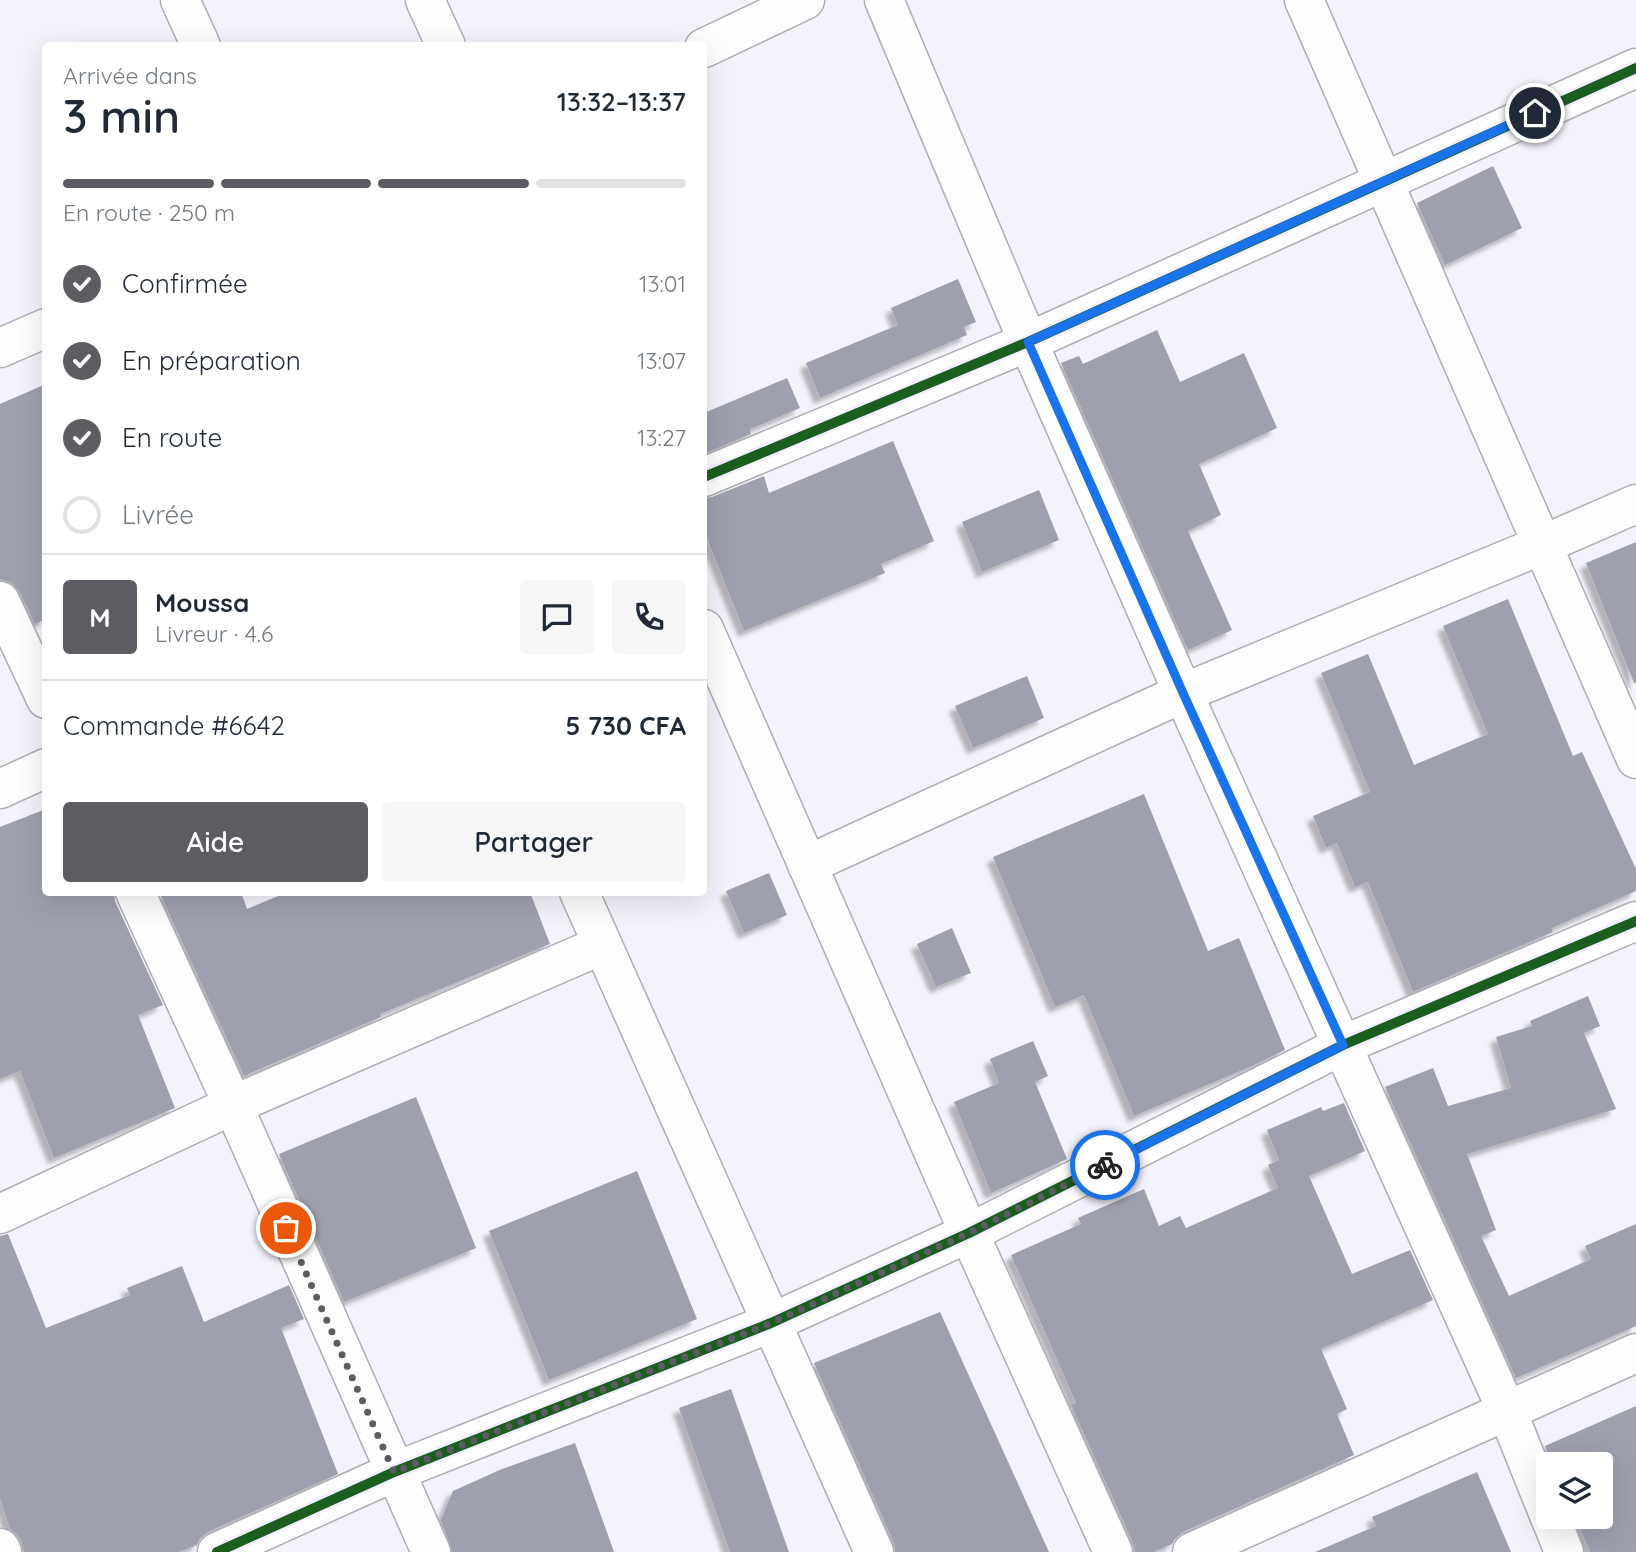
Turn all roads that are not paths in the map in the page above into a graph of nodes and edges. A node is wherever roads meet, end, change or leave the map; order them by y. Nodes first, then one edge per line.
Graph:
1 (180, 0) edge
2 (425, 0) edge
3 (805, 0) edge
4 (884, 0) edge
5 (1304, 0) edge
6 (199, 42) edge
7 (444, 42) edge
8 (707, 47) edge
9 (1636, 68) edge
10 (1384, 181) junction
11 (42, 330) edge
12 (1028, 342) junction
13 (0, 348) edge
14 (707, 476) edge
15 (1636, 503) edge
16 (1542, 545) junction
17 (0, 601) edge
18 (707, 636) edge
19 (42, 690) edge
20 (1183, 693) junction
21 (1636, 759) edge
22 (42, 770) edge
23 (0, 789) edge
24 (807, 865) junction
25 (137, 896) edge
26 (581, 896) edge
27 (1636, 921) edge
28 (602, 945) junction
29 (1343, 1045) junction
30 (233, 1105) junction
31 (0, 1214) edge
32 (969, 1233) junction
33 (771, 1323) junction
34 (1636, 1353) edge
35 (1507, 1411) junction
36 (394, 1472) junction
37 (1536, 1484) edge
38 (1554, 1529) edge
39 (217, 1552) edge
40 (431, 1552) edge
41 (874, 1552) edge
42 (1113, 1552) edge
43 (1192, 1552) edge
44 (1564, 1552) edge

1 - 6 street
2 - 7 street
3 - 8 street
4 - 12 street
5 - 10 street
9 - 10 street
10 - 12 street
10 - 16 street
11 - 13 street
12 - 14 street
12 - 20 street
15 - 16 street
16 - 20 street
16 - 21 street
17 - 19 street
18 - 24 street
20 - 24 street
20 - 29 street
22 - 23 street
24 - 32 street
25 - 30 street
26 - 28 street
27 - 29 street
28 - 30 street
28 - 33 street
29 - 32 street
29 - 35 street
30 - 31 street
30 - 36 street
32 - 33 street
32 - 42 street
33 - 36 street
33 - 41 street
34 - 35 street
35 - 37 street
35 - 43 street
36 - 39 street
36 - 40 street
38 - 44 street

